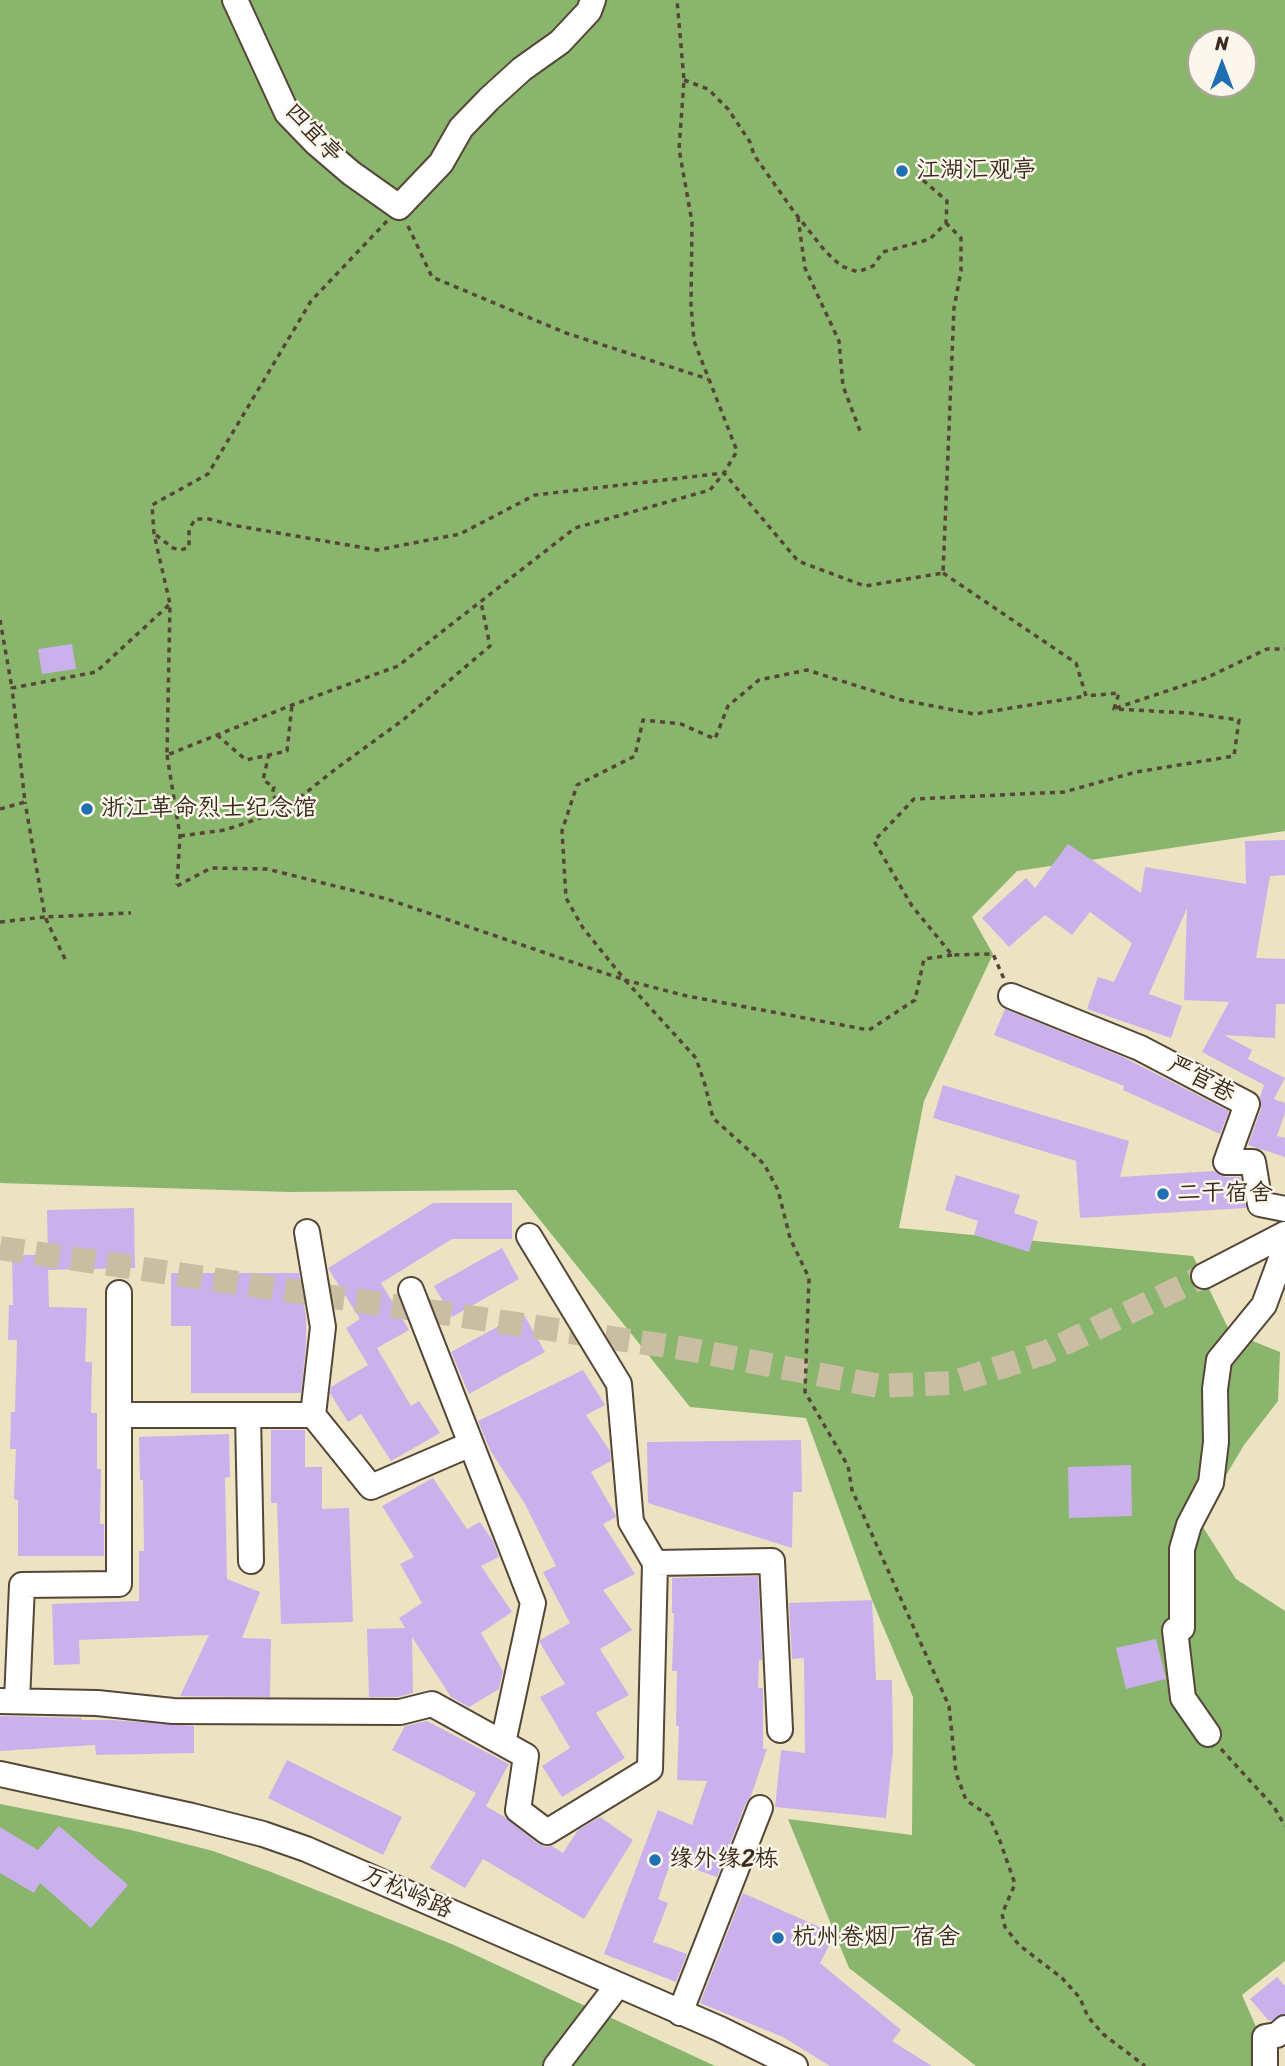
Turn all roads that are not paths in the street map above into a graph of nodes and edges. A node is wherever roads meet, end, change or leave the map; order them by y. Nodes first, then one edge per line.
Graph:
1 (235, 0) edge
2 (593, 0) edge
3 (1011, 996) road end
4 (1285, 1209) edge
5 (307, 1232) dead end
6 (1285, 1234) edge
7 (529, 1236) dead end
8 (1285, 1248) edge
9 (1204, 1276) tunnel mouth
10 (411, 1290) dead end
11 (119, 1293) dead end
12 (119, 1415) junction
13 (248, 1415) junction
14 (313, 1415) junction
15 (471, 1444) junction
16 (251, 1561) dead end
17 (656, 1563) junction
18 (8, 1701) edge
19 (780, 1730) dead end
20 (1208, 1734) road end
21 (503, 1742) junction
22 (0, 1774) edge
23 (760, 1808) dead end
24 (617, 1986) junction
25 (680, 2012) junction
26 (1285, 2028) edge
27 (556, 2066) edge
28 (795, 2066) edge
29 (1265, 2066) edge

1 - 2 street, 四宜亭
3 - 4 street, 严官巷
5 - 14 street
6 - 9 street
7 - 17 street
8 - 20 street
10 - 15 street
11 - 12 street
12 - 13 street
12 - 18 street
13 - 14 street
13 - 16 street
14 - 15 street
15 - 21 street
17 - 19 street
17 - 21 street
18 - 21 street
22 - 24 street, 万松岭路
23 - 25 street
24 - 25 street, 万松岭路
24 - 27 street
25 - 28 street, 万松岭路
26 - 29 street

